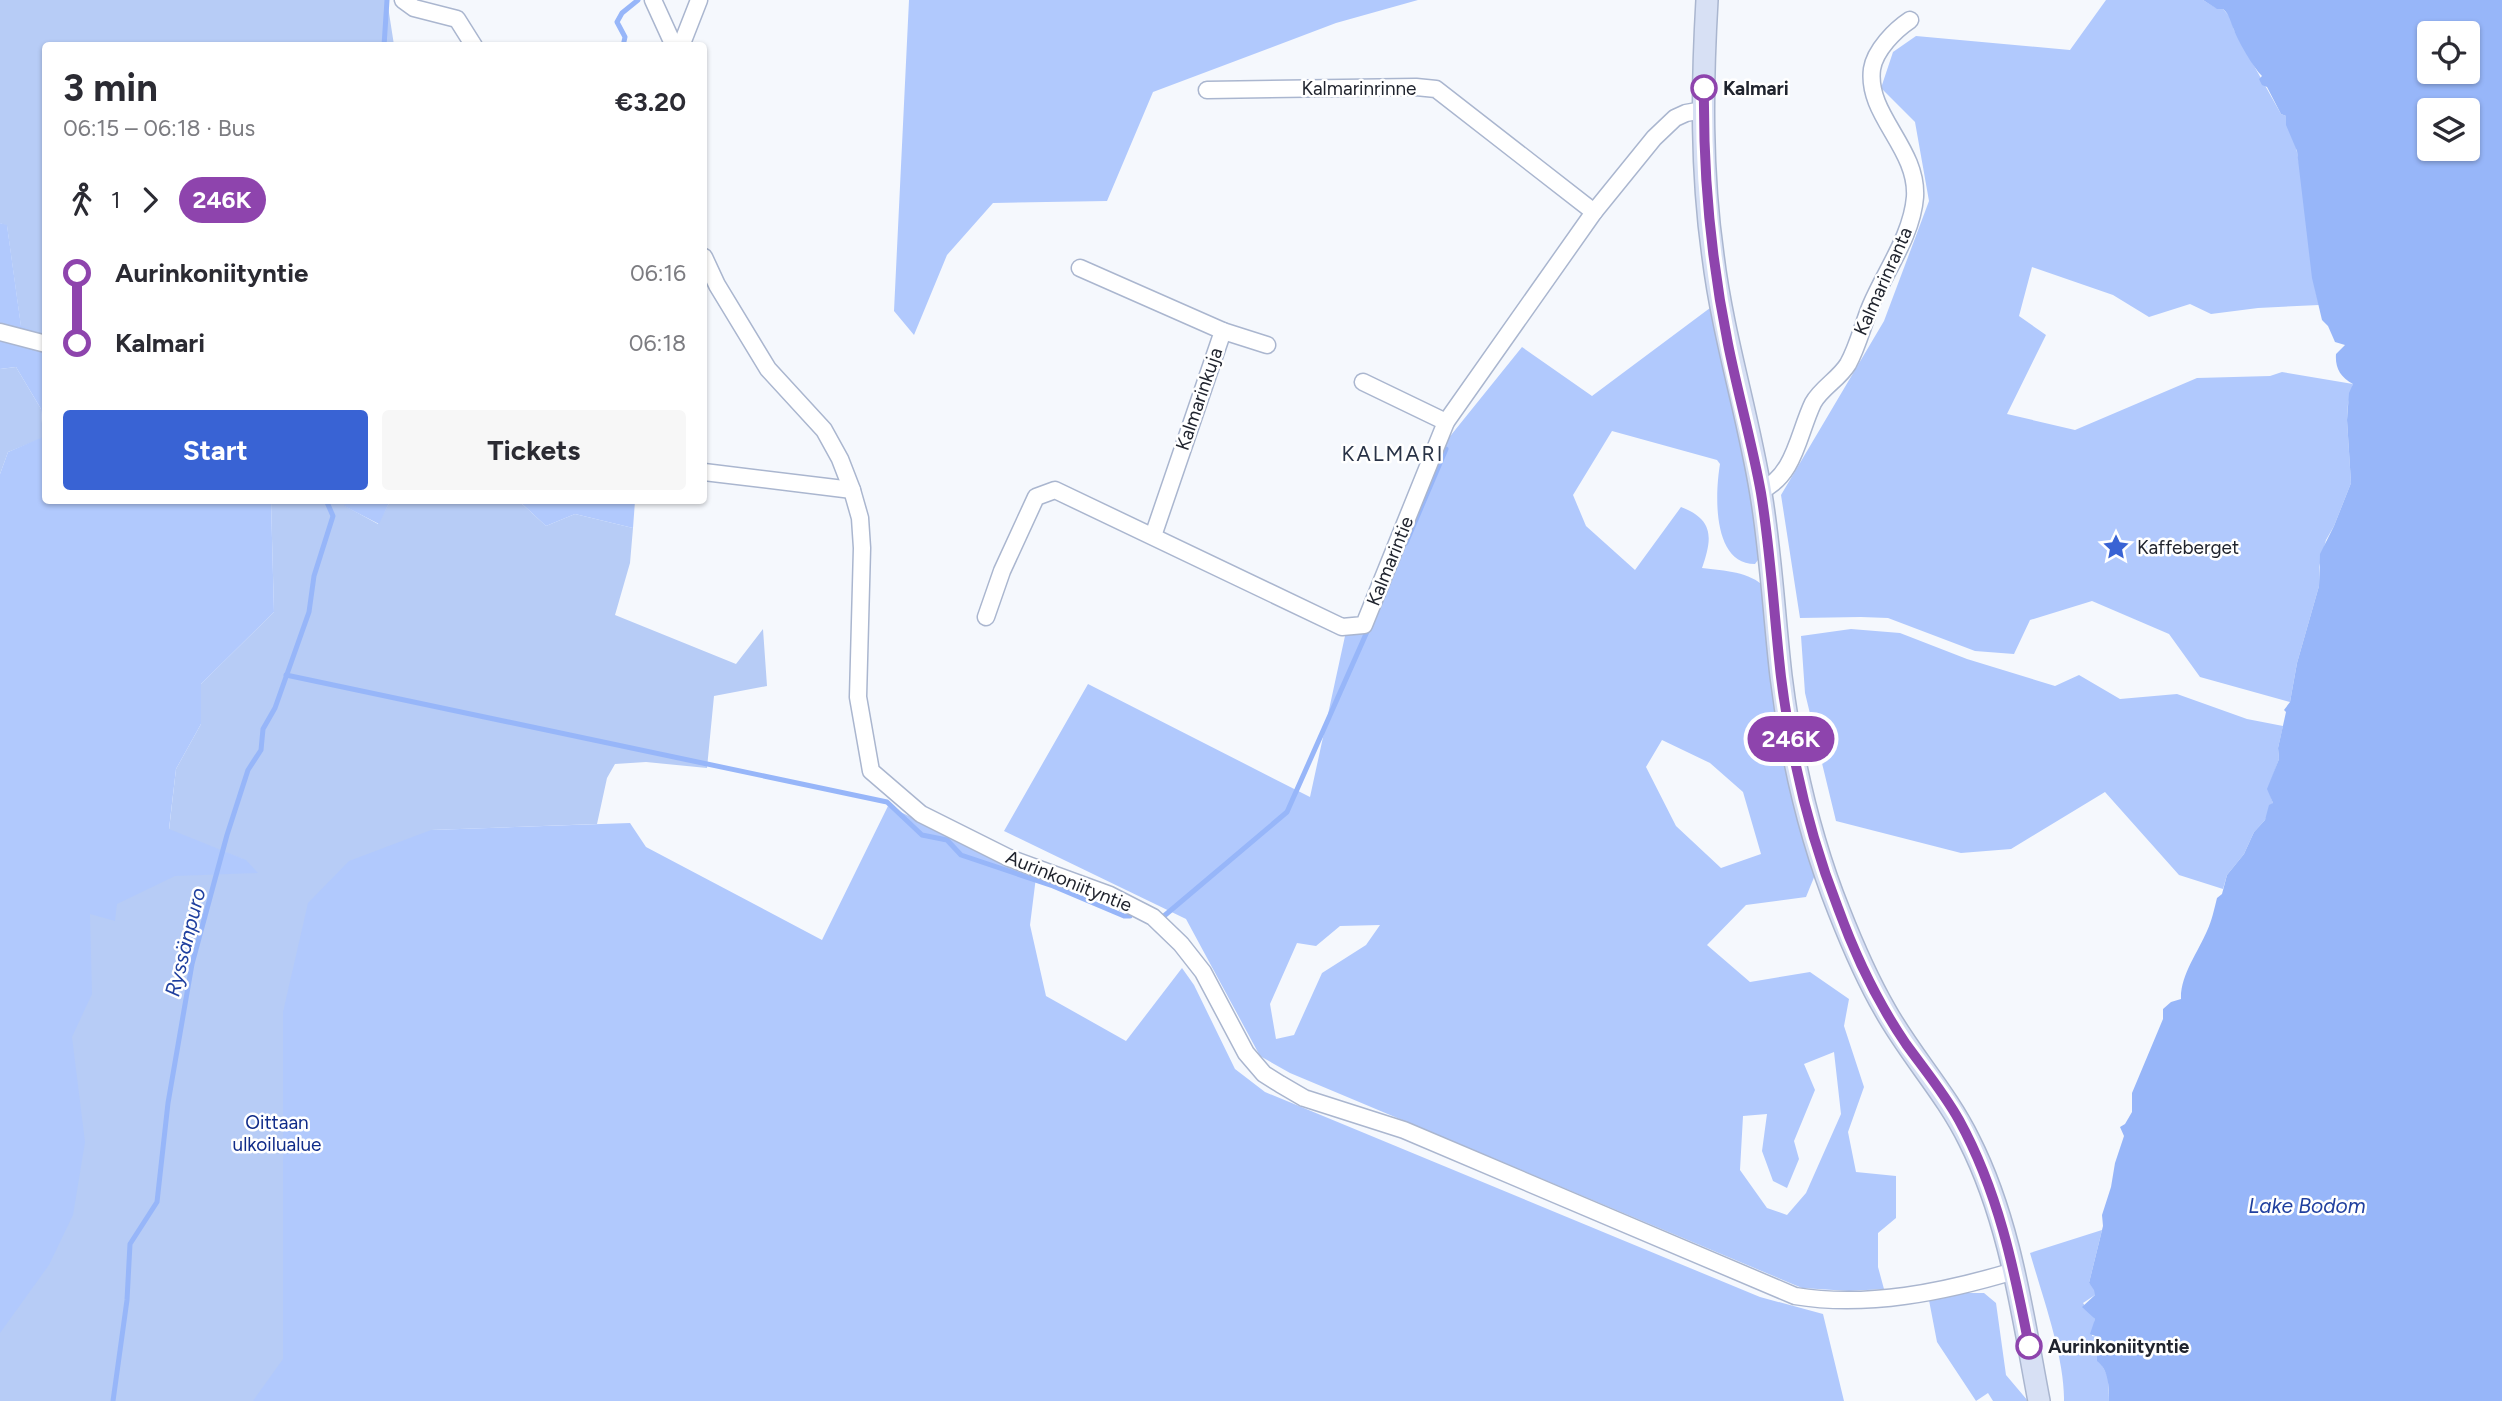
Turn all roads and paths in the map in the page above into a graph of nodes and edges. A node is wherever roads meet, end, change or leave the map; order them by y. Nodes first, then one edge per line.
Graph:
1 (402, 0) edge
2 (653, 0) edge
3 (699, 0) edge
4 (1707, 0) edge
5 (1910, 20) dead end
6 (471, 42) edge
7 (672, 42) edge
8 (683, 42) edge
9 (1207, 90) dead end
10 (1703, 110) junction
11 (1594, 212) junction
12 (707, 263) edge
13 (1080, 268) dead end
14 (1223, 331) junction
15 (0, 332) edge
16 (42, 343) edge
17 (1267, 345) dead end
18 (1363, 382) dead end
19 (1446, 422) junction
20 (707, 472) edge
21 (852, 490) junction
22 (1760, 491) junction
23 (1153, 536) junction
24 (986, 617) dead end
25 (2014, 1271) junction
26 (2039, 1401) edge

1 - 6 street
2 - 7 street
3 - 8 street
4 - 10 main road
5 - 22 street, Kalmarinranta
9 - 11 street, Kalmarinrinne
10 - 11 street, Kalmarintie
10 - 22 main road
11 - 19 street, Kalmarintie
12 - 21 street, Aurinkoniityntie
13 - 14 street, Kalmarinkuja
14 - 17 street
14 - 23 street, Kalmarinkuja
15 - 16 street
18 - 19 street
19 - 23 street, Kalmarintie
20 - 21 street
21 - 25 street, Aurinkoniityntie
22 - 25 main road
23 - 24 street, Kalmarintie
25 - 26 main road

